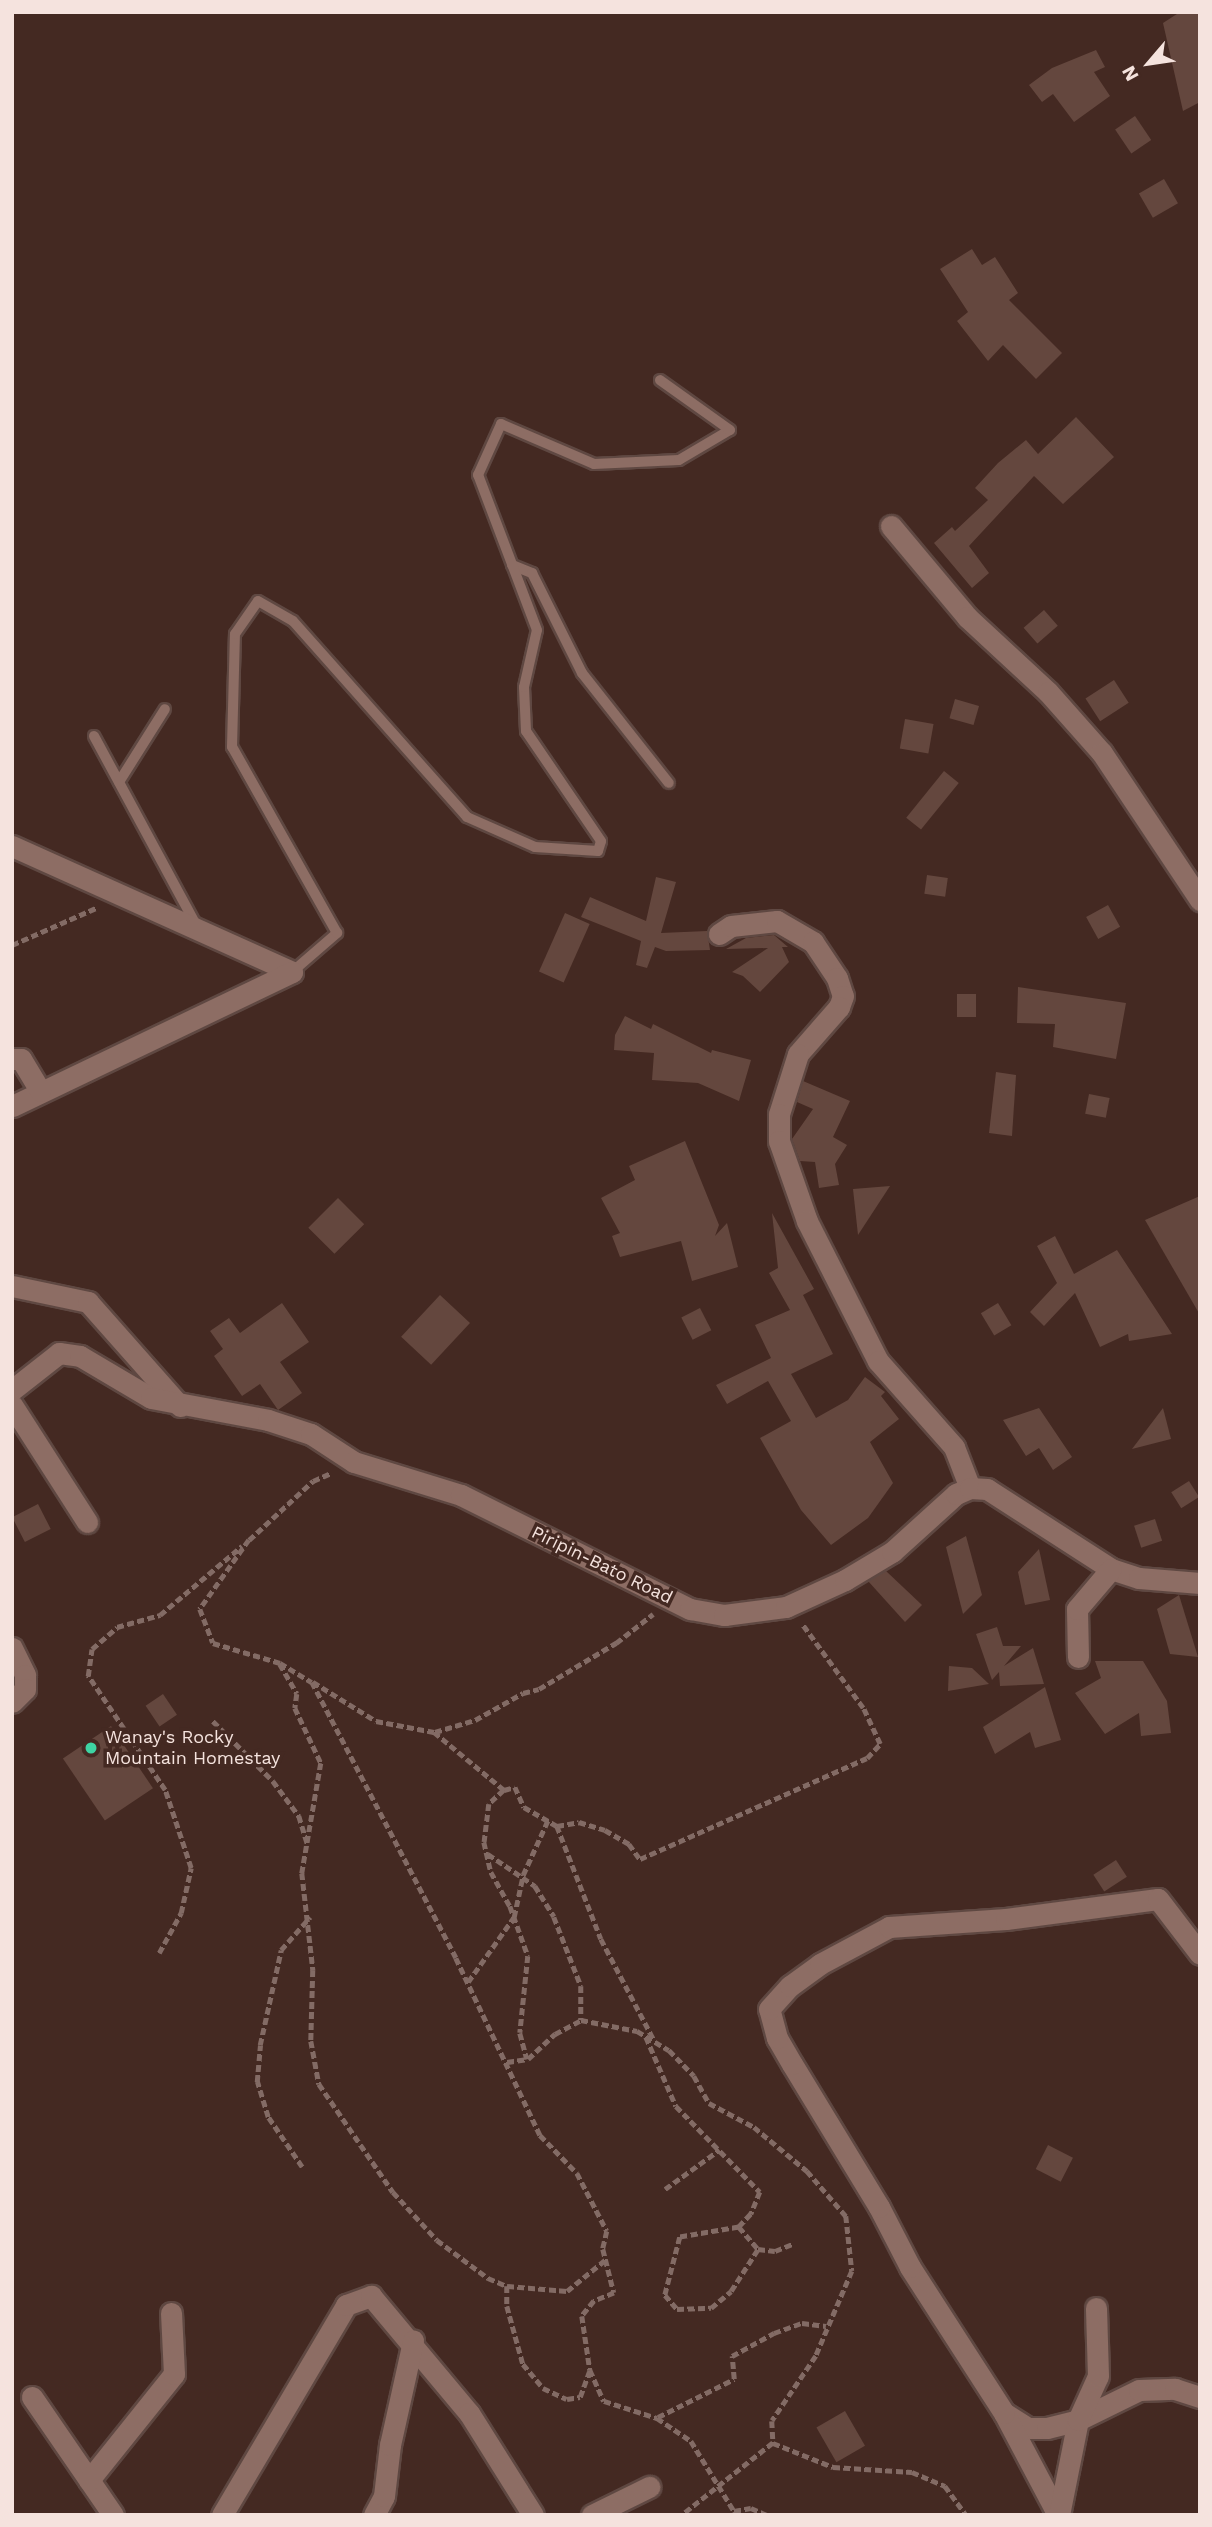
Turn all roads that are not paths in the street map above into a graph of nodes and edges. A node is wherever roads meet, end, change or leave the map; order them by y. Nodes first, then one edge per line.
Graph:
1 (660, 380) dead end
2 (891, 526) dead end
3 (512, 565) junction
4 (165, 709) dead end
5 (94, 736) dead end
6 (119, 782) junction
7 (668, 783) dead end
8 (12, 846) edge
9 (1200, 900) edge
10 (200, 930) junction
11 (719, 934) dead end
12 (292, 972) junction
13 (12, 1059) edge
14 (40, 1091) junction
15 (12, 1106) edge
16 (12, 1286) edge
17 (12, 1390) edge
18 (12, 1405) edge
19 (180, 1406) junction
20 (970, 1488) junction
21 (87, 1522) dead end
22 (1111, 1569) junction
23 (1200, 1583) edge
24 (12, 1648) edge
25 (1078, 1657) dead end
26 (12, 1702) edge
27 (1200, 1954) edge
28 (1096, 2308) dead end
29 (171, 2313) dead end
30 (413, 2342) junction
31 (32, 2397) dead end
32 (1200, 2397) edge
33 (1004, 2413) junction
34 (1078, 2420) junction
35 (89, 2480) junction
36 (649, 2487) dead end
37 (113, 2515) edge
38 (222, 2515) edge
39 (373, 2515) edge
40 (533, 2515) edge
41 (592, 2515) edge
42 (1059, 2515) edge

1 - 3 lane
2 - 9 street
3 - 7 lane
3 - 12 lane
4 - 6 lane
5 - 6 lane
6 - 10 lane
8 - 10 street
10 - 12 street
11 - 20 street
12 - 14 street
13 - 14 street
14 - 15 street
16 - 19 street
17 - 19 street, Piripin-Bato Road
18 - 21 street
19 - 20 street, Piripin-Bato Road
20 - 22 street
22 - 23 street
22 - 25 street
24 - 26 street
27 - 33 street
28 - 34 street
29 - 35 street
30 - 38 street
30 - 39 street
30 - 40 street
31 - 35 street
32 - 34 street
33 - 34 street
33 - 42 street
34 - 42 street
35 - 37 street
36 - 41 street

